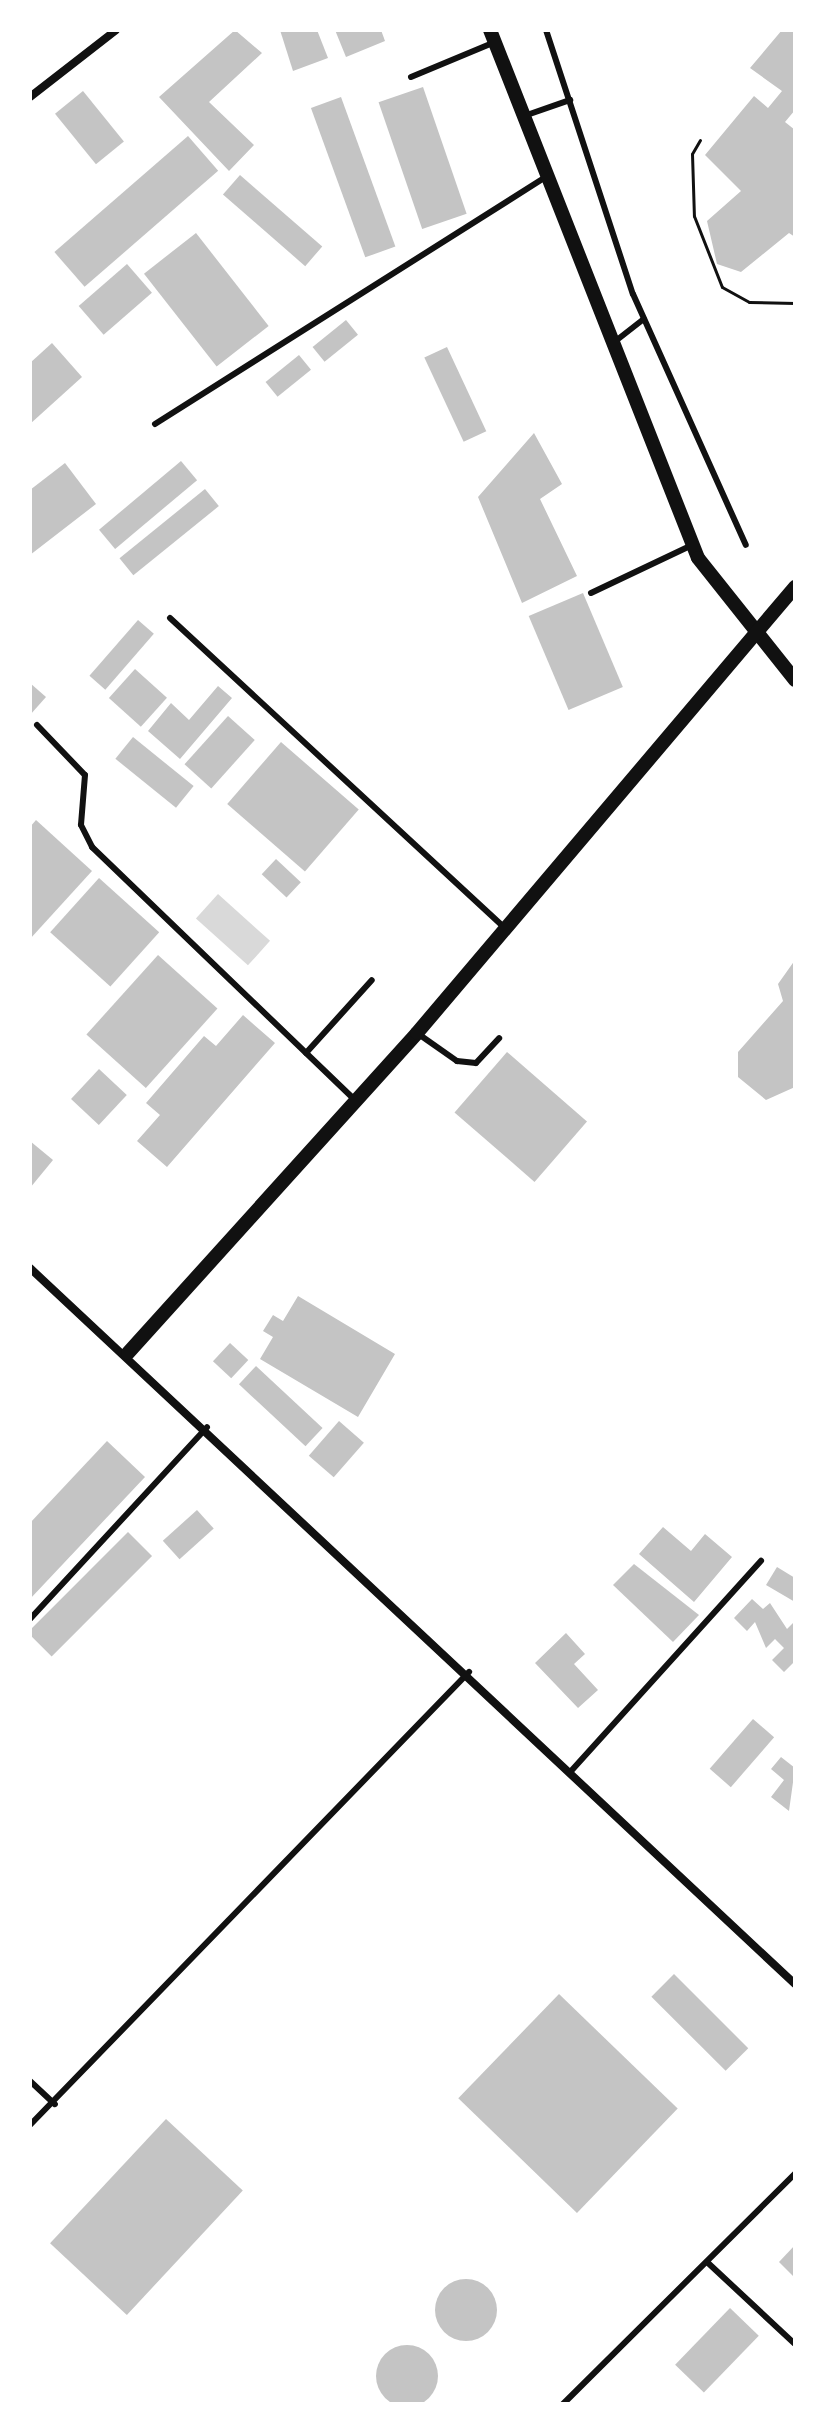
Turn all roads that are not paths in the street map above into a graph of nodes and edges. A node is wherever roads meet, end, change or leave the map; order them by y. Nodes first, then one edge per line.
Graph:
1 (116, 30) edge
2 (546, 30) edge
3 (493, 36) edge
4 (411, 77) dead end
5 (30, 97) edge
6 (570, 100) junction
7 (524, 116) junction
8 (547, 176) junction
9 (644, 319) junction
10 (613, 343) junction
11 (155, 424) dead end
12 (692, 545) junction
13 (746, 545) dead end
14 (795, 587) edge
15 (591, 593) dead end
16 (170, 618) dead end
17 (756, 638) junction
18 (795, 680) edge
19 (37, 725) dead end
20 (505, 928) junction
21 (372, 980) dead end
22 (417, 1033) junction
23 (499, 1038) dead end
24 (306, 1053) junction
25 (356, 1101) junction
26 (30, 1268) edge
27 (128, 1353) junction
28 (207, 1427) junction
29 (761, 1561) dead end
30 (30, 1619) edge
31 (469, 1672) junction
32 (572, 1770) junction
33 (795, 1984) edge
34 (30, 2081) edge
35 (55, 2104) junction
36 (30, 2125) edge
37 (795, 2174) edge
38 (707, 2262) junction
39 (795, 2344) edge
40 (563, 2404) edge

1 - 5 street
2 - 6 lane
3 - 4 lane
3 - 7 street
6 - 7 lane
6 - 9 lane
7 - 8 street
8 - 10 street
8 - 11 lane
9 - 10 lane
9 - 13 lane
10 - 12 street
12 - 15 lane
12 - 17 street
14 - 17 street
16 - 20 lane
17 - 18 street
17 - 20 street
19 - 24 lane
20 - 22 street
21 - 24 lane
22 - 23 lane
22 - 25 street
24 - 25 lane
25 - 27 street
26 - 27 street
27 - 28 street
28 - 30 lane
28 - 31 street
29 - 32 lane
31 - 32 street
31 - 35 lane
32 - 33 street
34 - 35 lane
35 - 36 lane
37 - 38 lane
38 - 39 lane
38 - 40 lane

